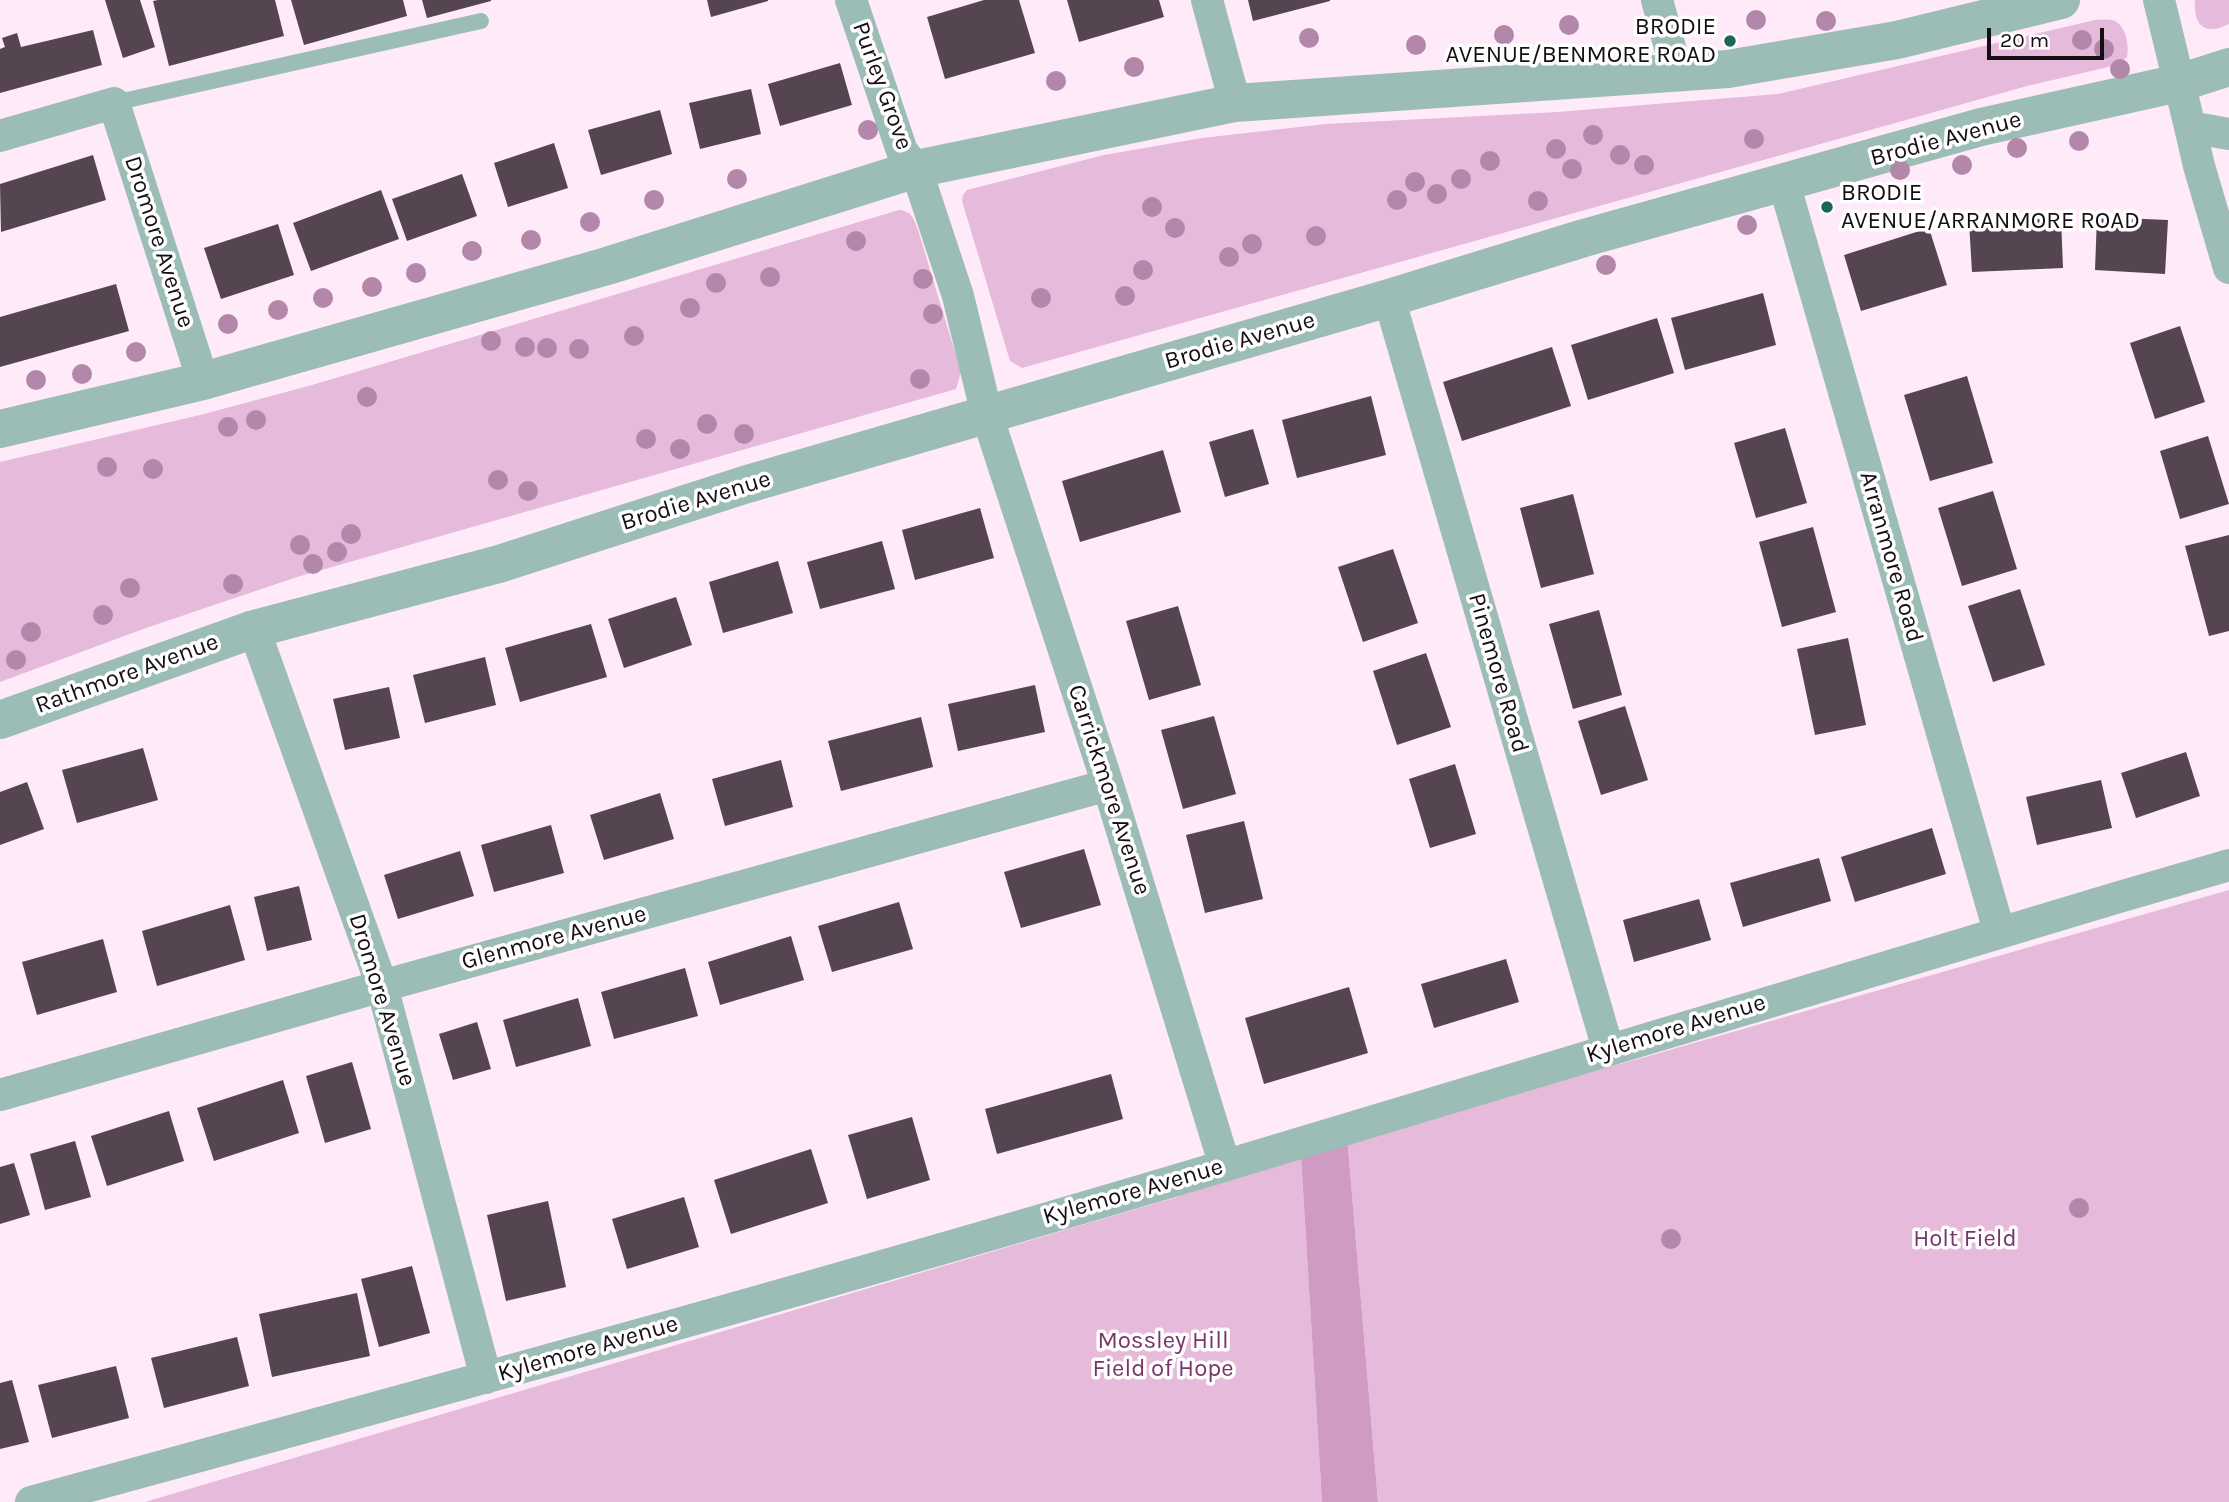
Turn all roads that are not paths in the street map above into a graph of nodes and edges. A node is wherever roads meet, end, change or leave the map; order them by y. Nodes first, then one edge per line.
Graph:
1 (851, 0) edge
2 (1207, 0) edge
3 (1657, 0) edge
4 (2061, 0) edge
5 (2159, 0) edge
6 (481, 21) dead end
7 (2229, 67) edge
8 (1677, 73) junction
9 (2179, 83) junction
10 (114, 103) junction
11 (1234, 103) junction
12 (2190, 127) junction
13 (2229, 134) edge
14 (0, 136) edge
15 (916, 169) junction
16 (1783, 183) junction
17 (2229, 268) edge
18 (1389, 298) junction
19 (203, 381) junction
20 (987, 415) junction
21 (0, 429) edge
22 (254, 629) junction
23 (0, 720) edge
24 (1108, 785) junction
25 (2229, 864) edge
26 (1999, 931) junction
27 (382, 986) junction
28 (1608, 1049) junction
29 (0, 1095) edge
30 (1224, 1166) junction
31 (486, 1378) junction
32 (31, 1502) edge

1 - 15 street, Purley Grove
2 - 11 street
3 - 8 street
4 - 8 street
5 - 9 street
6 - 10 lane
7 - 9 street, Brodie Avenue
8 - 11 street
9 - 12 street
9 - 16 street, Brodie Avenue
10 - 14 street
10 - 19 street, Dromore Avenue
11 - 15 street
12 - 13 street
12 - 17 street
15 - 19 street
15 - 20 street, Purley Grove
16 - 18 street, Brodie Avenue
16 - 26 street, Arranmore Road
18 - 20 street, Brodie Avenue
18 - 28 street, Pinemore Road
19 - 21 street
20 - 22 street, Brodie Avenue
20 - 24 street, Carrickmore Avenue
22 - 23 street, Rathmore Avenue
22 - 27 street, Dromore Avenue
24 - 27 street, Glenmore Avenue
24 - 30 street, Carrickmore Avenue
25 - 26 street, Kylemore Avenue
26 - 28 street, Kylemore Avenue
27 - 29 street, Glenmore Avenue
27 - 31 street, Dromore Avenue
28 - 30 street, Kylemore Avenue
30 - 31 street, Kylemore Avenue
31 - 32 street, Kylemore Avenue

